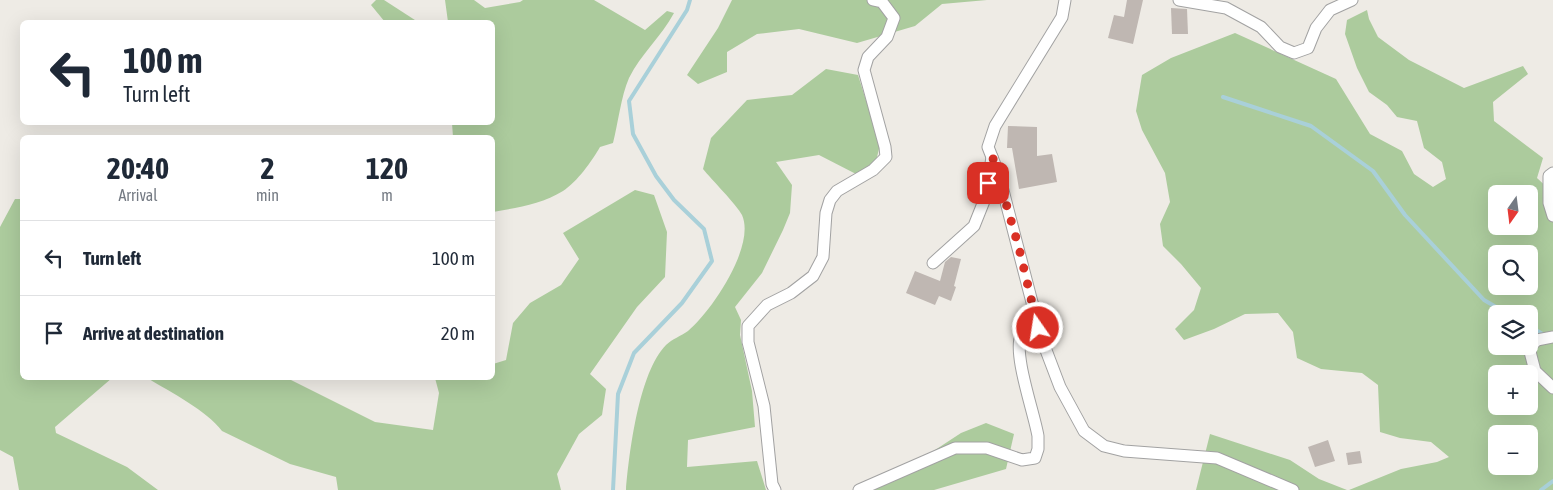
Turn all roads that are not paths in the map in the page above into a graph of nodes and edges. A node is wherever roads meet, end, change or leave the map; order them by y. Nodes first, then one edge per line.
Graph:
1 (874, 0) edge
2 (1065, 0) edge
3 (1180, 0) edge
4 (1352, 0) edge
5 (992, 155) junction
6 (1553, 174) edge
7 (1553, 216) edge
8 (933, 263) dead end
9 (1036, 318) junction
10 (1553, 337) edge
11 (1553, 388) edge
12 (775, 490) edge
13 (859, 490) edge
14 (1293, 490) edge

1 - 12 street
2 - 5 street
3 - 4 street
5 - 8 street
5 - 9 street
6 - 7 street
9 - 13 street
9 - 14 street
10 - 11 street

